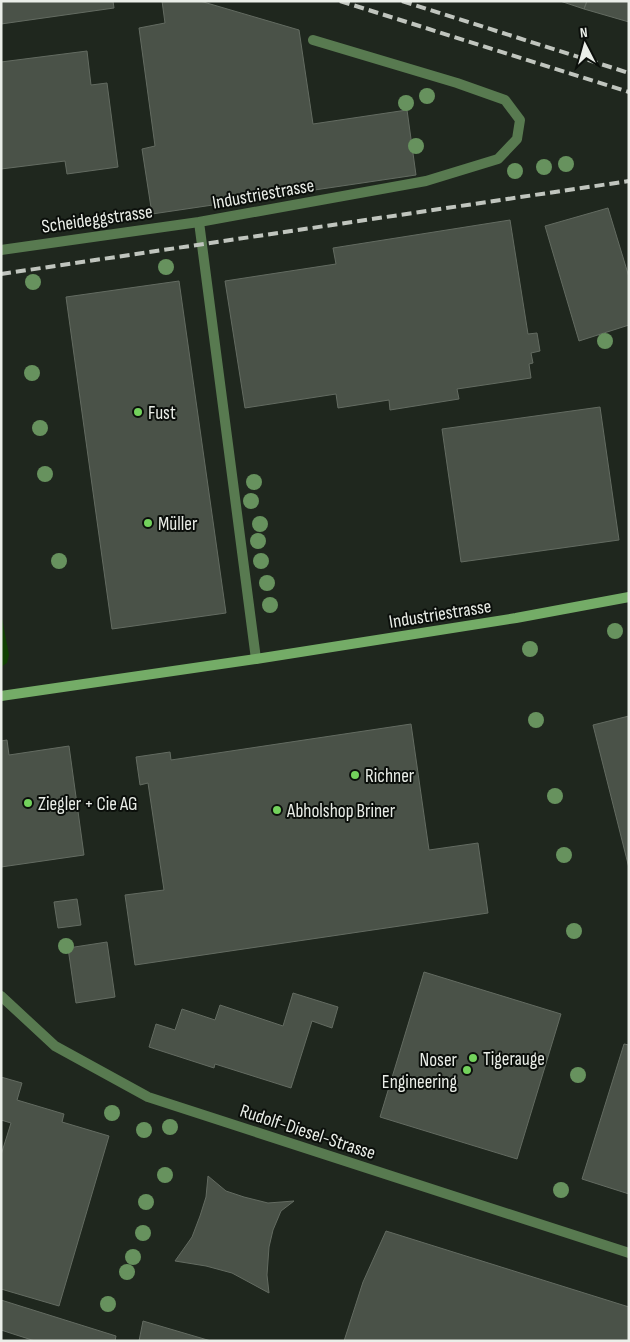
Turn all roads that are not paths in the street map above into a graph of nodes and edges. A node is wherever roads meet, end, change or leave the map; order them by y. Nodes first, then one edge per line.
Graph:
1 (313, 40) dead end
2 (198, 222) junction
3 (1, 250) edge
4 (629, 597) edge
5 (256, 660) junction
6 (1, 696) edge
7 (1, 996) edge
8 (629, 1253) edge

1 - 2 street, Industriestrasse
2 - 3 street, Scheideggstrasse
2 - 5 street, Industriestrasse
4 - 5 street, Industriestrasse
5 - 6 street, Industriestrasse
7 - 8 street, Rudolf-Diesel-Strasse

